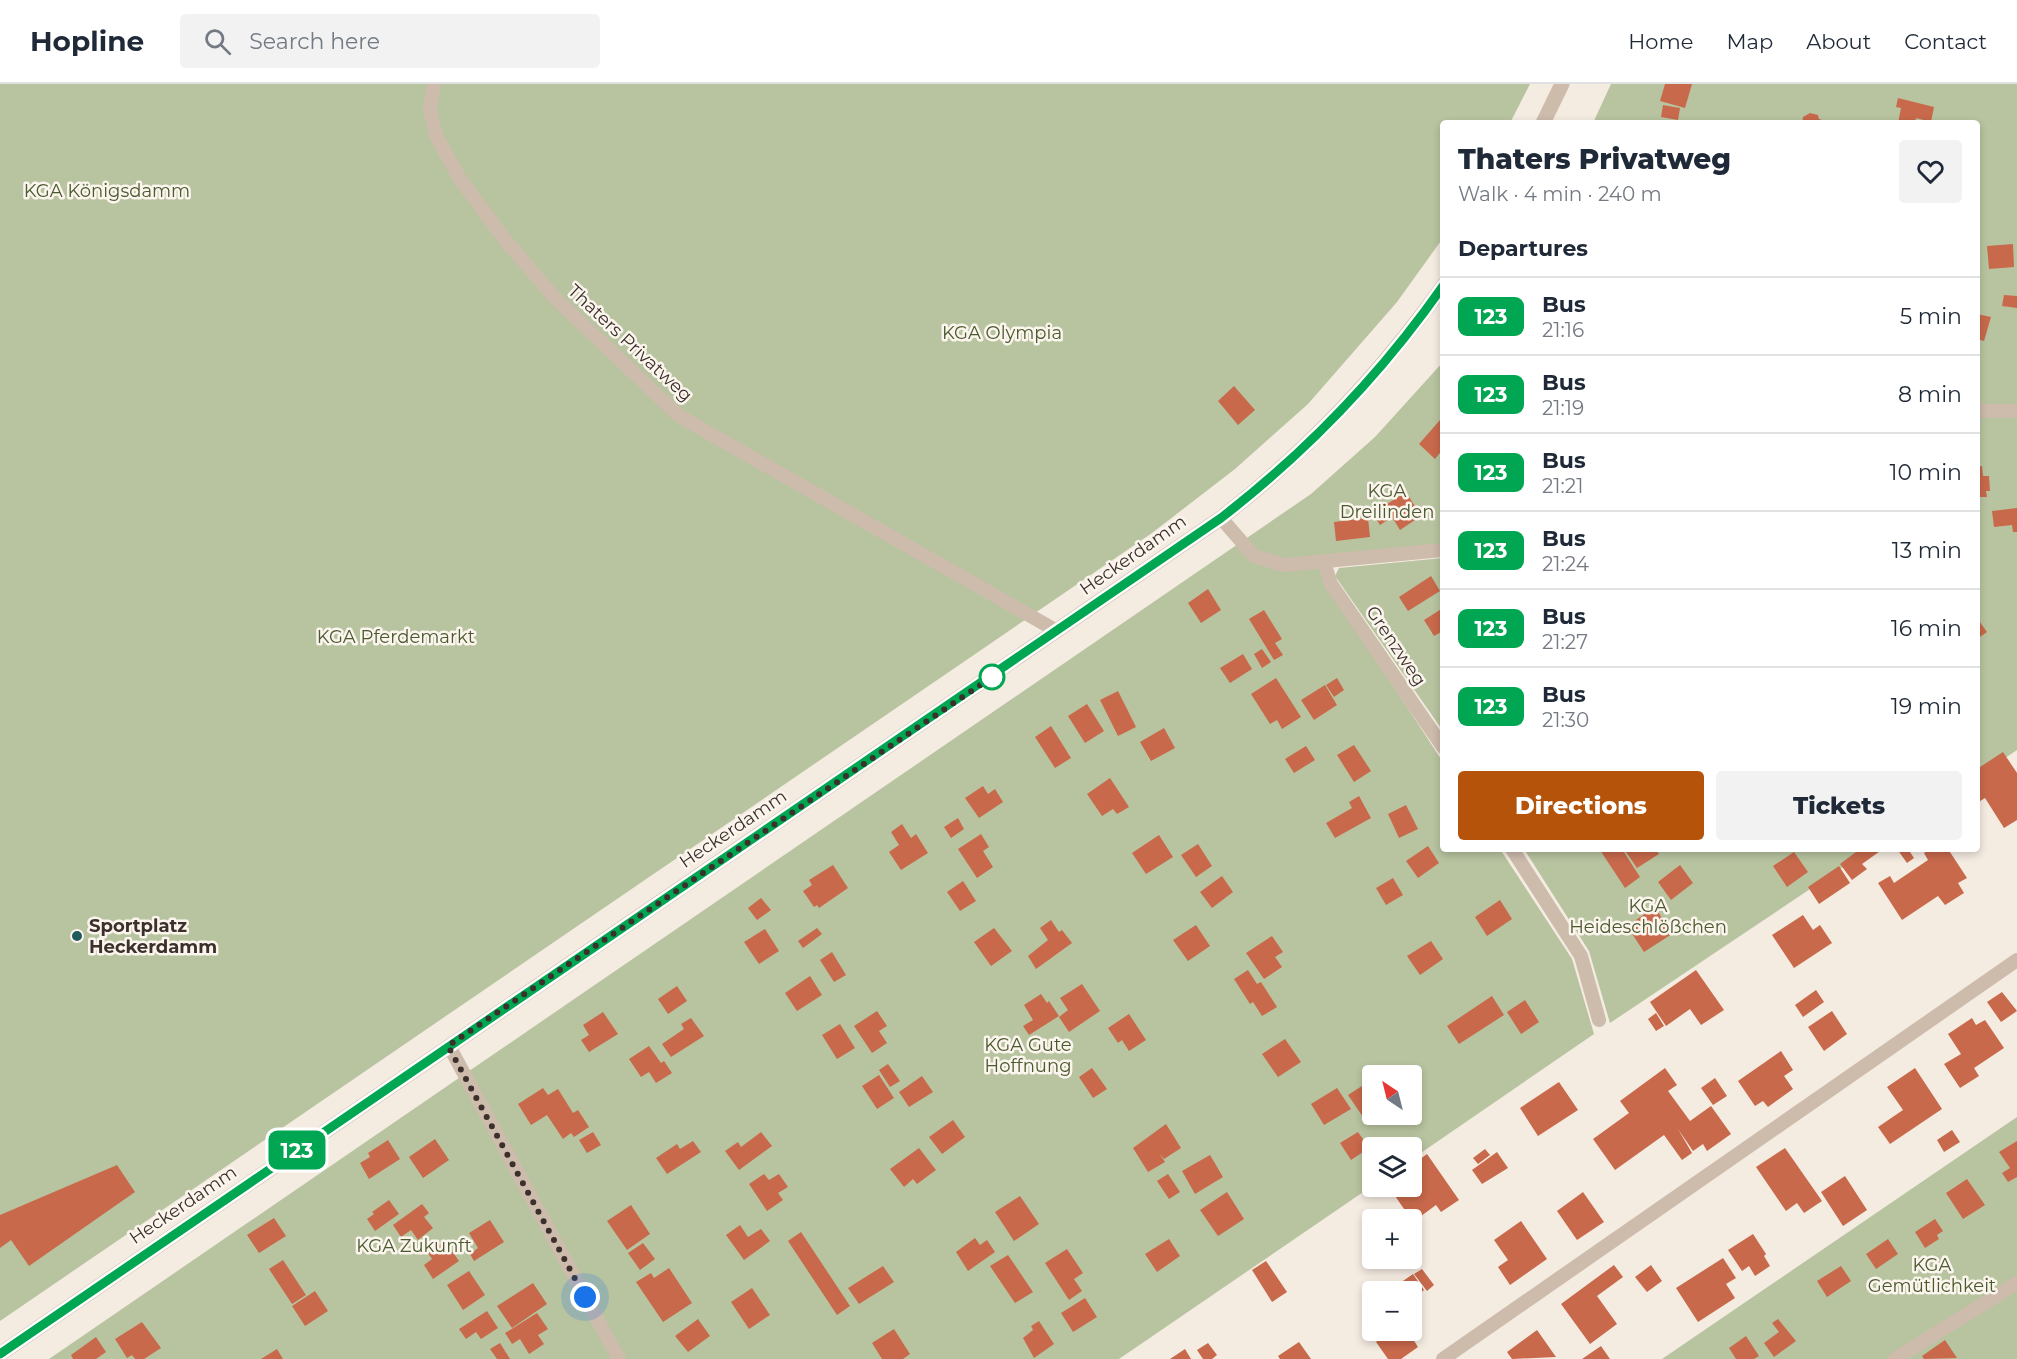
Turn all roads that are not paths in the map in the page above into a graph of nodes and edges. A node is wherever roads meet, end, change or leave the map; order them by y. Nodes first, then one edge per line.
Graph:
1 (434, 84) edge
2 (1562, 84) edge
3 (1544, 120) edge
4 (1440, 290) edge
5 (1980, 410) edge
6 (2017, 411) edge
7 (1221, 518) junction
8 (1440, 550) edge
9 (1324, 562) junction
10 (1057, 631) junction
11 (1440, 743) edge
12 (1514, 852) edge
13 (2017, 960) edge
14 (1599, 1020) dead end
15 (448, 1046) junction
16 (2017, 1283) edge
17 (0, 1354) edge
18 (619, 1359) edge
19 (1443, 1359) edge
20 (1895, 1359) edge

1 - 10 lane, Thaters Privatweg
2 - 3 street
4 - 7 street, Heckerdamm
5 - 6 lane
7 - 9 lane
7 - 10 street, Heckerdamm
8 - 9 lane
9 - 11 lane, Grenzweg
10 - 15 street, Heckerdamm
12 - 14 lane
13 - 19 lane
15 - 17 street, Heckerdamm
15 - 18 lane
16 - 20 lane

